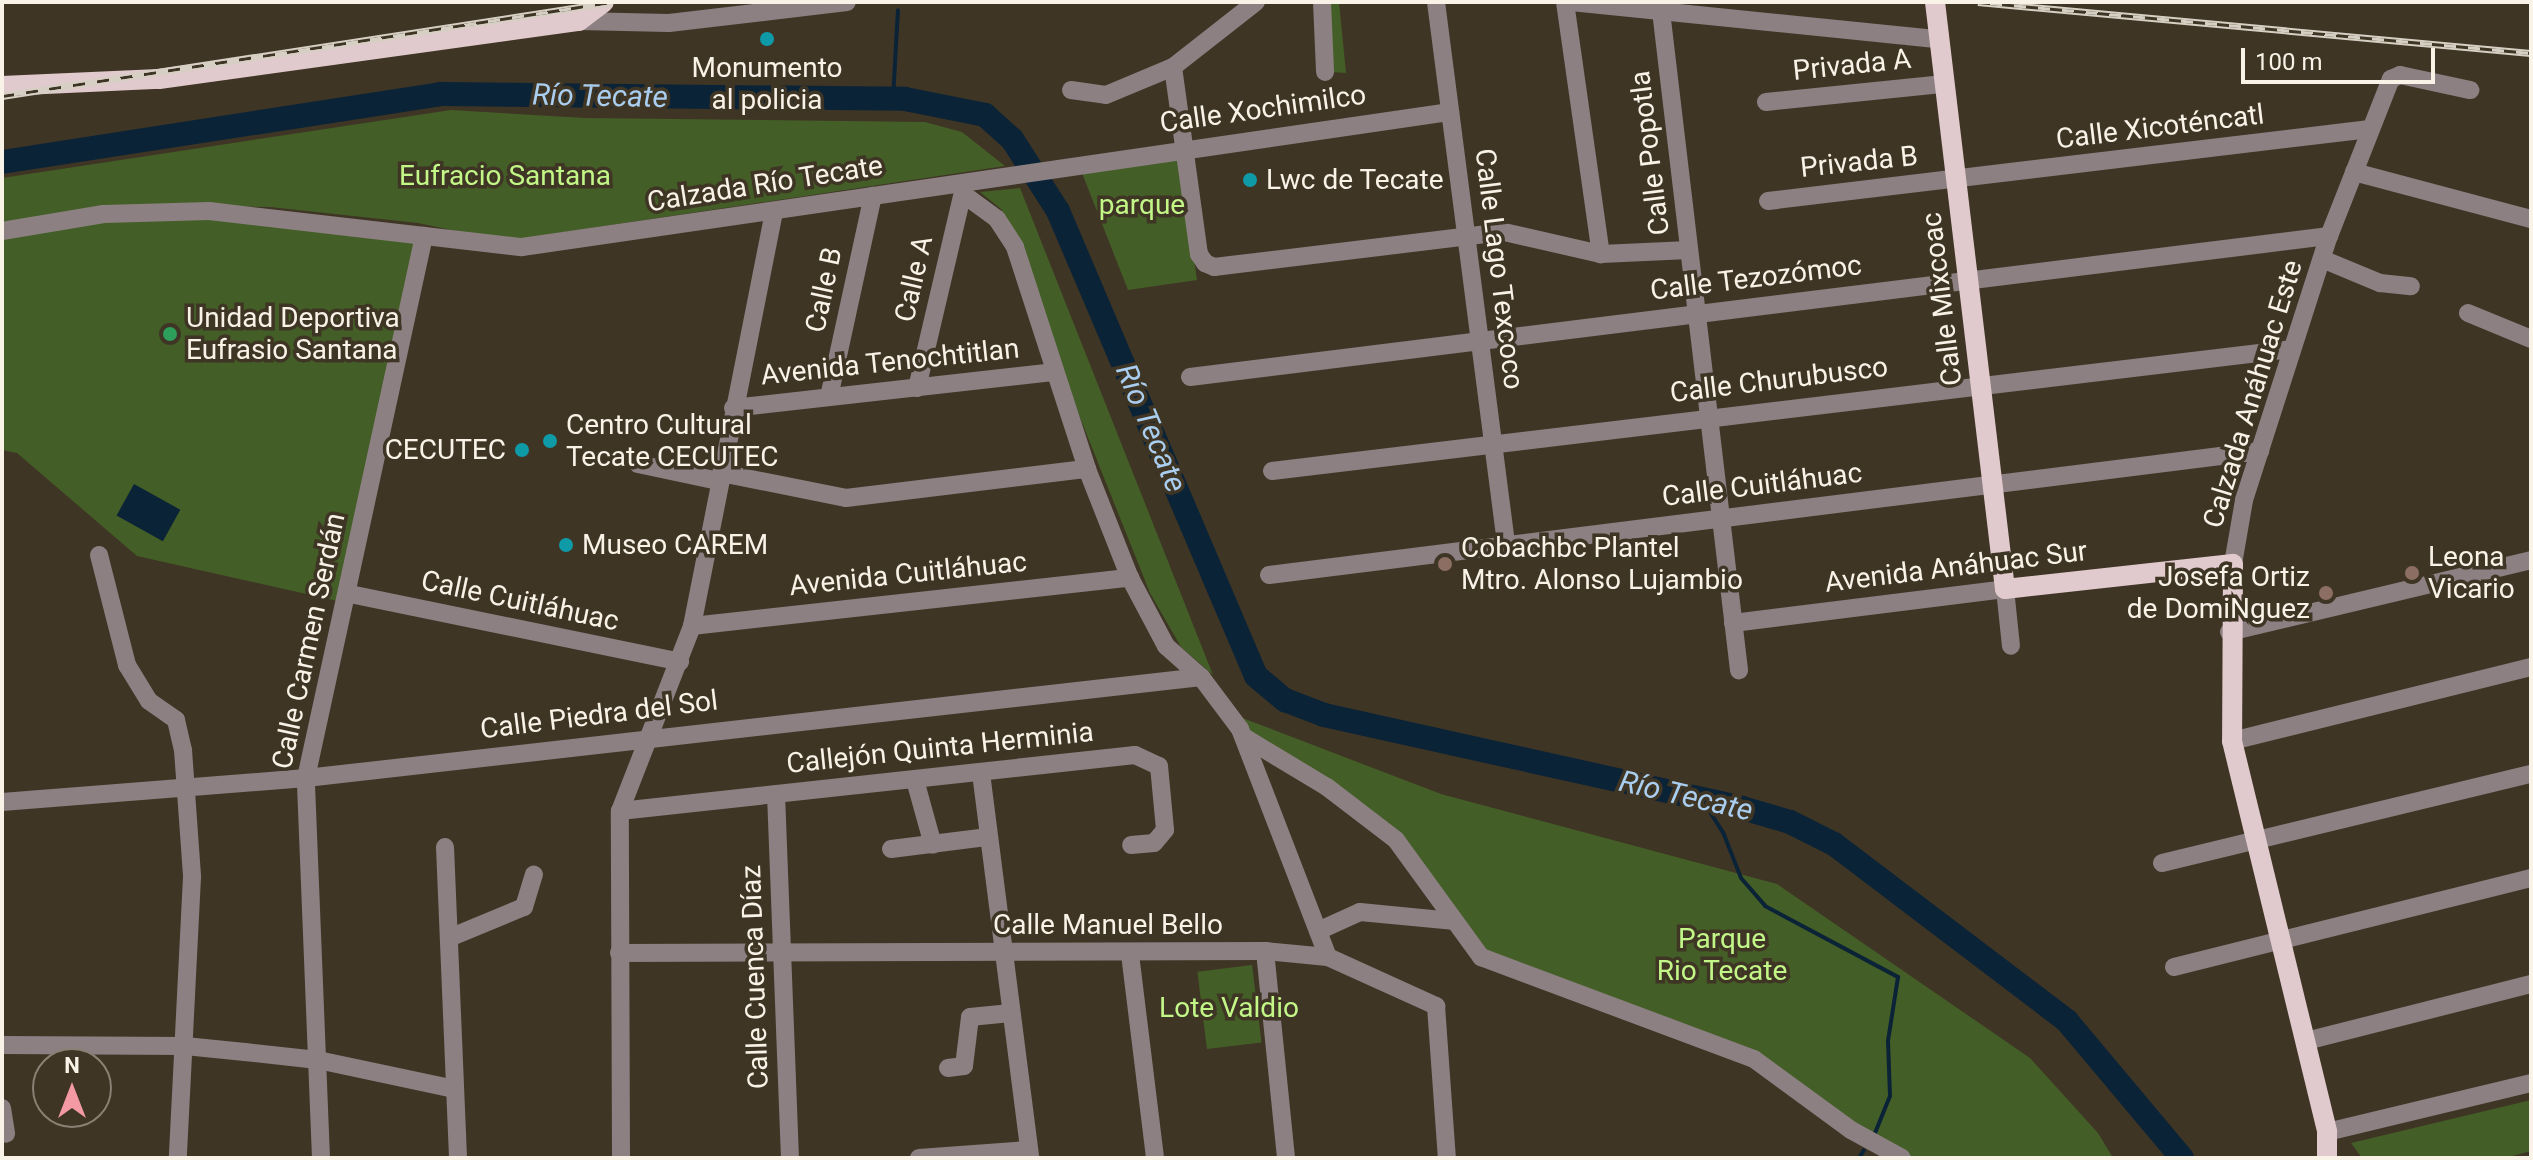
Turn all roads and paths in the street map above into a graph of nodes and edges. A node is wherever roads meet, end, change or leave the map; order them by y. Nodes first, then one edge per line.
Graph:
1 (604, 2) edge
2 (847, 2) edge
3 (1256, 2) edge
4 (1322, 2) edge
5 (1436, 2) edge
6 (1568, 2) edge
7 (1935, 2) edge
8 (1661, 11) junction
9 (579, 21) junction
10 (1938, 39) junction
11 (1173, 71) junction
12 (1325, 72) dead end
13 (1944, 84) junction
14 (2, 86) edge
15 (1071, 90) dead end
16 (2470, 90) dead end
17 (1766, 102) dead end
18 (1450, 112) junction
19 (2370, 129) junction
20 (1184, 148) junction
21 (2354, 172) junction
22 (1012, 177) joint
23 (1956, 180) junction
24 (964, 188) junction
25 (873, 196) junction
26 (1768, 201) dead end
27 (774, 211) junction
28 (2531, 219) edge
29 (2, 231) edge
30 (424, 236) junction
31 (1467, 236) junction
32 (2329, 236) junction
33 (1689, 250) junction
34 (1601, 254) junction
35 (2322, 259) junction
36 (1968, 280) junction
37 (2411, 286) dead end
38 (2468, 313) dead end
39 (1698, 314) junction
40 (1478, 338) junction
41 (2531, 339) edge
42 (2292, 349) junction
43 (1053, 372) junction
44 (1190, 377) dead end
45 (1980, 383) junction
46 (917, 388) junction
47 (829, 397) junction
48 (733, 408) junction
49 (1709, 417) junction
50 (1493, 442) junction
51 (2260, 451) junction
52 (638, 464) dead end
53 (1087, 469) junction
54 (1272, 471) dead end
55 (720, 477) junction
56 (1991, 486) junction
57 (1721, 519) junction
58 (1506, 543) junction
59 (99, 555) dead end
60 (2531, 560) edge
61 (2233, 564) junction
62 (1269, 575) dead end
63 (1130, 578) junction
64 (2005, 589) junction
65 (350, 594) junction
66 (1733, 623) junction
67 (692, 626) junction
68 (2229, 632) junction
69 (2011, 646) dead end
70 (680, 662) junction
71 (2531, 667) edge
72 (1739, 670) dead end
73 (1201, 677) junction
74 (652, 736) junction
75 (1244, 737) junction
76 (2232, 741) junction
77 (981, 773) junction
78 (2531, 774) edge
79 (306, 778) junction
80 (915, 780) junction
81 (186, 789) junction
82 (776, 794) junction
83 (2, 802) edge
84 (620, 811) junction
85 (988, 837) junction
86 (2257, 843) junction
87 (933, 845) junction
88 (1131, 845) dead end
89 (445, 847) dead end
90 (891, 849) dead end
91 (2162, 863) dead end
92 (534, 875) dead end
93 (2531, 878) edge
94 (1453, 921) junction
95 (1318, 931) junction
96 (449, 938) junction
97 (2280, 942) junction
98 (1265, 951) junction
99 (619, 953) junction
100 (1003, 954) junction
101 (1130, 954) junction
102 (783, 955) junction
103 (1328, 957) junction
104 (2174, 967) dead end
105 (2531, 984) edge
106 (1011, 1013) junction
107 (2306, 1041) junction
108 (2, 1045) edge
109 (185, 1046) junction
110 (318, 1060) junction
111 (948, 1068) dead end
112 (2531, 1083) edge
113 (454, 1089) junction
114 (2, 1108) edge
115 (2327, 1132) junction
116 (6, 1134) dead end
117 (1030, 1154) edge
118 (178, 1158) edge
119 (321, 1158) edge
120 (458, 1158) edge
121 (621, 1158) edge
122 (790, 1158) edge
123 (919, 1158) edge
124 (1155, 1158) edge
125 (1286, 1158) edge
126 (1447, 1158) edge
127 (1902, 1158) edge
128 (2327, 1158) edge

1 - 9 main road
2 - 9 street
3 - 11 street
4 - 12 street
5 - 18 street, Calle Lago Texcoco
6 - 8 street
6 - 34 street
7 - 10 main road, Calle Mixcoac
8 - 10 street
8 - 33 street, Calle Popotla
9 - 14 main road
10 - 13 main road, Calle Mixcoac
11 - 15 street
11 - 20 street
13 - 17 street, Privada A
13 - 23 main road, Calle Mixcoac
16 - 19 street, Calzada Anáhuac Este
18 - 20 street, Calle Xochimilco
18 - 31 street, Calle Lago Texcoco
19 - 21 street, Calzada Anáhuac Este
19 - 23 street, Calle Xicoténcatl
20 - 22 street, Calle Xochimilco
20 - 31 street
21 - 28 street
21 - 32 street, Calzada Anáhuac Este
22 - 24 street, Calzada Río Tecate
23 - 26 street, Privada B
23 - 36 main road, Calle Mixcoac
24 - 25 street, Calzada Río Tecate
24 - 43 street
24 - 46 street, Calle A
25 - 27 street, Calzada Río Tecate
25 - 47 street, Calle B
27 - 30 street, Calzada Río Tecate
27 - 48 street
29 - 30 street, Calzada Río Tecate
30 - 65 street, Calle Carmen Serdán
31 - 34 street
31 - 40 street, Calle Lago Texcoco
32 - 35 street, Calzada Anáhuac Este
32 - 36 street, Calle Tezozómoc
33 - 34 street
33 - 39 street, Calle Popotla
35 - 37 street
35 - 42 street, Calzada Anáhuac Este
36 - 39 street, Calle Tezozómoc
36 - 45 main road, Calle Mixcoac
38 - 41 street
39 - 40 street, Calle Tezozómoc
39 - 49 street, Calle Popotla
40 - 44 street, Calle Tezozómoc
40 - 50 street, Calle Lago Texcoco
42 - 45 street, Calle Churubusco
42 - 51 street, Calzada Anáhuac Este
43 - 46 street, Avenida Tenochtitlan
43 - 53 street
45 - 49 street, Calle Churubusco
45 - 56 main road, Calle Mixcoac
46 - 47 street, Avenida Tenochtitlan
47 - 48 street, Avenida Tenochtitlan
48 - 55 street
49 - 50 street, Calle Churubusco
49 - 57 street, Calle Popotla
50 - 54 street, Calle Churubusco
50 - 58 street, Calle Lago Texcoco
51 - 56 street, Calle Cuitláhuac
51 - 61 street, Calzada Anáhuac Este
52 - 55 street
53 - 55 street
53 - 63 street
55 - 67 street
56 - 57 street, Calle Cuitláhuac
56 - 64 main road, Calle Mixcoac
57 - 58 street, Calle Cuitláhuac
57 - 66 street, Calle Popotla
58 - 62 street, Calle Cuitláhuac
59 - 81 street
60 - 68 street
61 - 64 main road, Avenida Anáhuac Sur
61 - 68 main road, Calzada Anáhuac Este
63 - 67 street, Avenida Cuitláhuac
63 - 73 street
64 - 66 street, Avenida Anáhuac Sur
64 - 69 street
65 - 70 street, Calle Cuitláhuac
65 - 79 street, Calle Carmen Serdán
66 - 72 street, Calle Popotla
67 - 70 street
68 - 76 main road, Calzada Anáhuac Este
70 - 74 street
71 - 76 street
73 - 74 street, Calle Piedra del Sol
73 - 75 street
74 - 79 street, Calle Piedra del Sol
74 - 84 street
75 - 94 street
75 - 95 street
76 - 86 main road, Calzada Anáhuac Este
77 - 80 street, Callejón Quinta Herminia
77 - 85 street
77 - 88 street, Callejón Quinta Herminia
78 - 86 street
79 - 81 street, Calle Piedra del Sol
79 - 110 street, Calle Carmen Serdán
80 - 82 street, Callejón Quinta Herminia
80 - 87 street
81 - 83 street, Calle Piedra del Sol
81 - 109 street
82 - 84 street, Callejón Quinta Herminia
82 - 102 street, Calle Cuenca Díaz
84 - 99 street
85 - 87 street
85 - 100 street
86 - 91 street
86 - 97 main road, Calzada Anáhuac Este
87 - 90 street
89 - 96 street
92 - 96 street
93 - 97 street
94 - 95 street
94 - 127 street
95 - 103 street
96 - 113 street
97 - 104 street
97 - 107 main road, Calzada Anáhuac Este
98 - 101 street, Calle Manuel Bello
98 - 103 street, Calle Manuel Bello
98 - 125 street
99 - 102 street, Calle Manuel Bello
99 - 121 street
100 - 101 street, Calle Manuel Bello
100 - 102 street, Calle Manuel Bello
100 - 106 street
101 - 124 street
102 - 122 street, Calle Cuenca Díaz
103 - 126 street, Calle Manuel Bello
105 - 107 street
106 - 111 street
106 - 117 street
107 - 115 main road, Calzada Anáhuac Este
108 - 109 street
109 - 110 street
109 - 118 street
110 - 113 street
110 - 119 street, Calle Carmen Serdán
112 - 115 street
113 - 120 street
114 - 116 street
115 - 128 main road, Calzada Anáhuac Este
117 - 123 street

